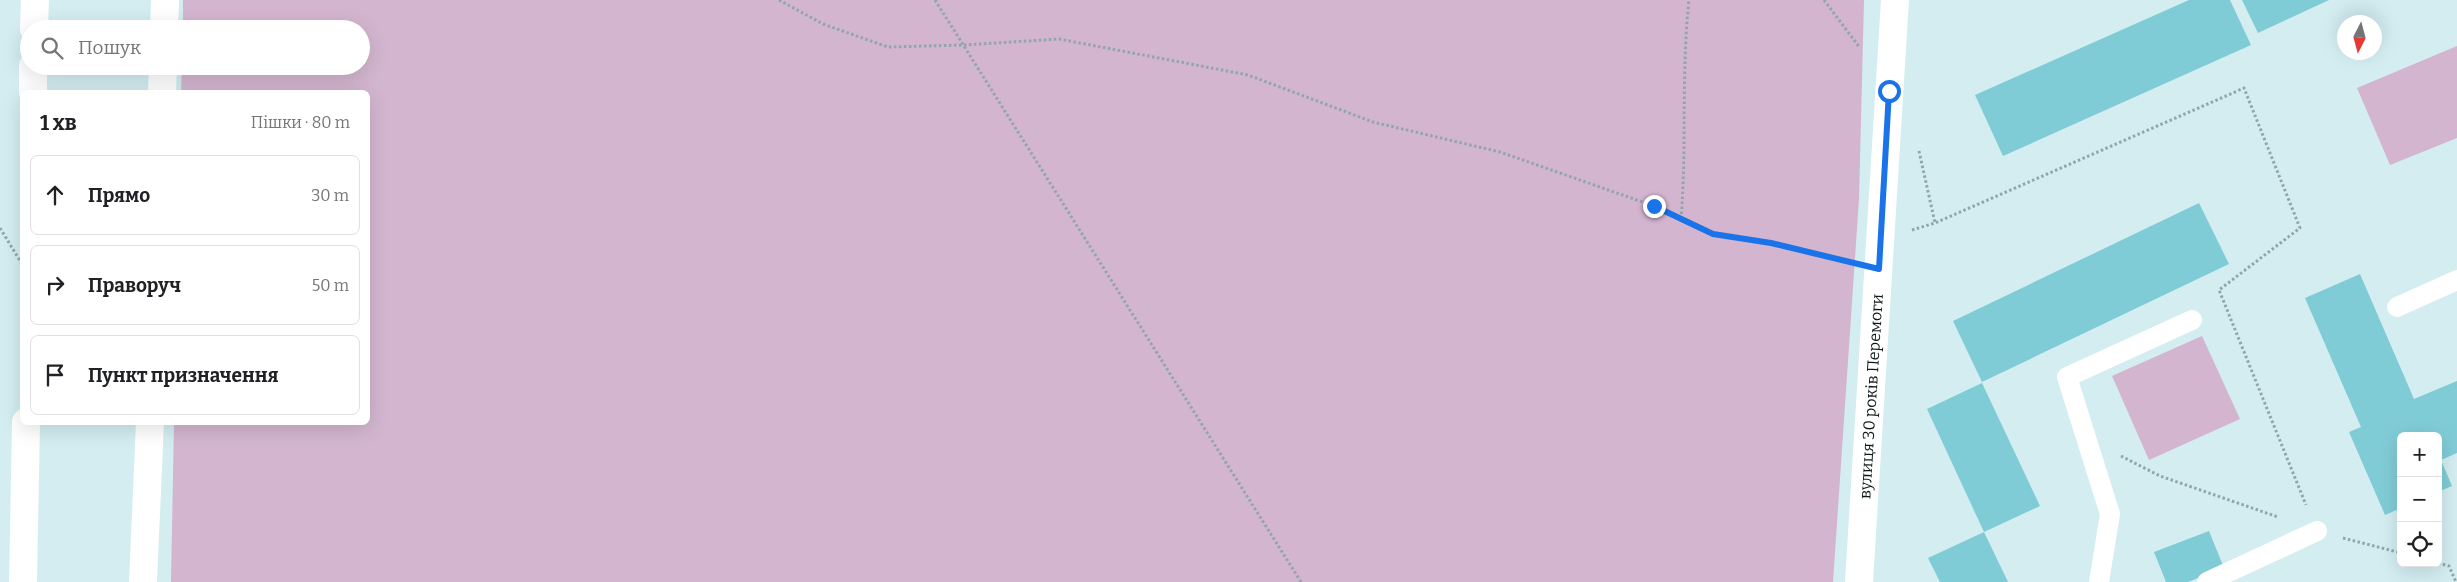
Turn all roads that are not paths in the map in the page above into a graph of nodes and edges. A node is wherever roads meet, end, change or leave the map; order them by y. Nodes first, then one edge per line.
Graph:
1 (35, 0) edge
2 (165, 0) edge
3 (1895, 0) edge
4 (34, 20) edge
5 (164, 20) edge
6 (33, 75) edge
7 (163, 75) edge
8 (33, 90) edge
9 (162, 90) edge
10 (2457, 280) edge
11 (2397, 307) dead end
12 (2192, 320) dead end
13 (26, 425) edge
14 (150, 425) edge
15 (2317, 531) road end
16 (23, 582) edge
17 (143, 582) edge
18 (1859, 582) edge
19 (2098, 582) edge
20 (2207, 582) edge

1 - 4 street
2 - 5 street
3 - 18 street, вулиця 30 років Перемоги
6 - 8 street
7 - 9 street
10 - 11 lane
12 - 19 lane
13 - 16 street
14 - 17 street
15 - 20 lane

